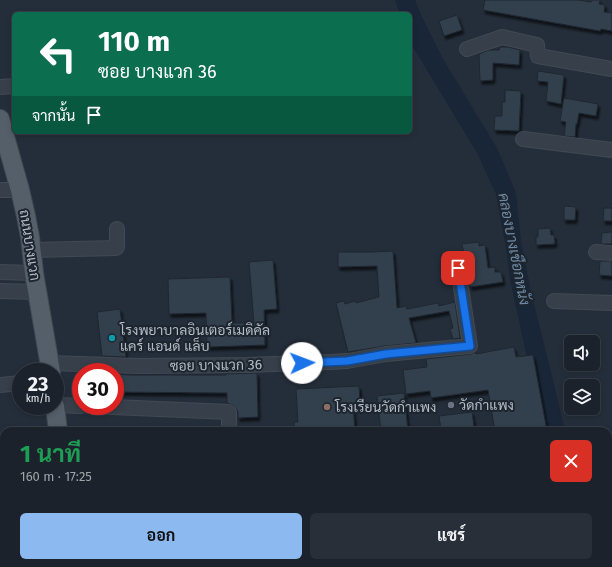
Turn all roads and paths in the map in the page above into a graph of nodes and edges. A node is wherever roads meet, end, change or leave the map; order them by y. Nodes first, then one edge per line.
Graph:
1 (467, 49) dead end
2 (612, 69) edge
3 (12, 86) edge
4 (0, 87) edge
5 (6, 128) edge
6 (523, 138) dead end
7 (612, 150) edge
8 (0, 190) edge
9 (20, 190) junction
10 (117, 229) dead end
11 (32, 250) junction
12 (596, 252) dead end
13 (612, 253) edge
14 (458, 268) dead end
15 (0, 272) edge
16 (34, 273) junction
17 (0, 291) edge
18 (37, 292) junction
19 (554, 301) dead end
20 (612, 303) edge
21 (49, 363) edge
22 (64, 368) edge
23 (12, 384) edge
24 (0, 385) edge
25 (124, 408) edge
26 (56, 415) edge
27 (58, 427) edge
28 (229, 427) edge

1 - 2 street
3 - 4 street
5 - 9 main road, ถนนบางแวก
6 - 7 street
8 - 9 street
9 - 11 main road, ถนนบางแวก
10 - 11 street
11 - 16 main road, ถนนบางแวก
12 - 13 street
14 - 22 street, ซอย บางแวก 36
15 - 16 street
16 - 18 main road, ถนนบางแวก
17 - 18 street
18 - 21 main road, ถนนบางแวก
19 - 20 street
23 - 24 street
25 - 28 street
26 - 27 main road

